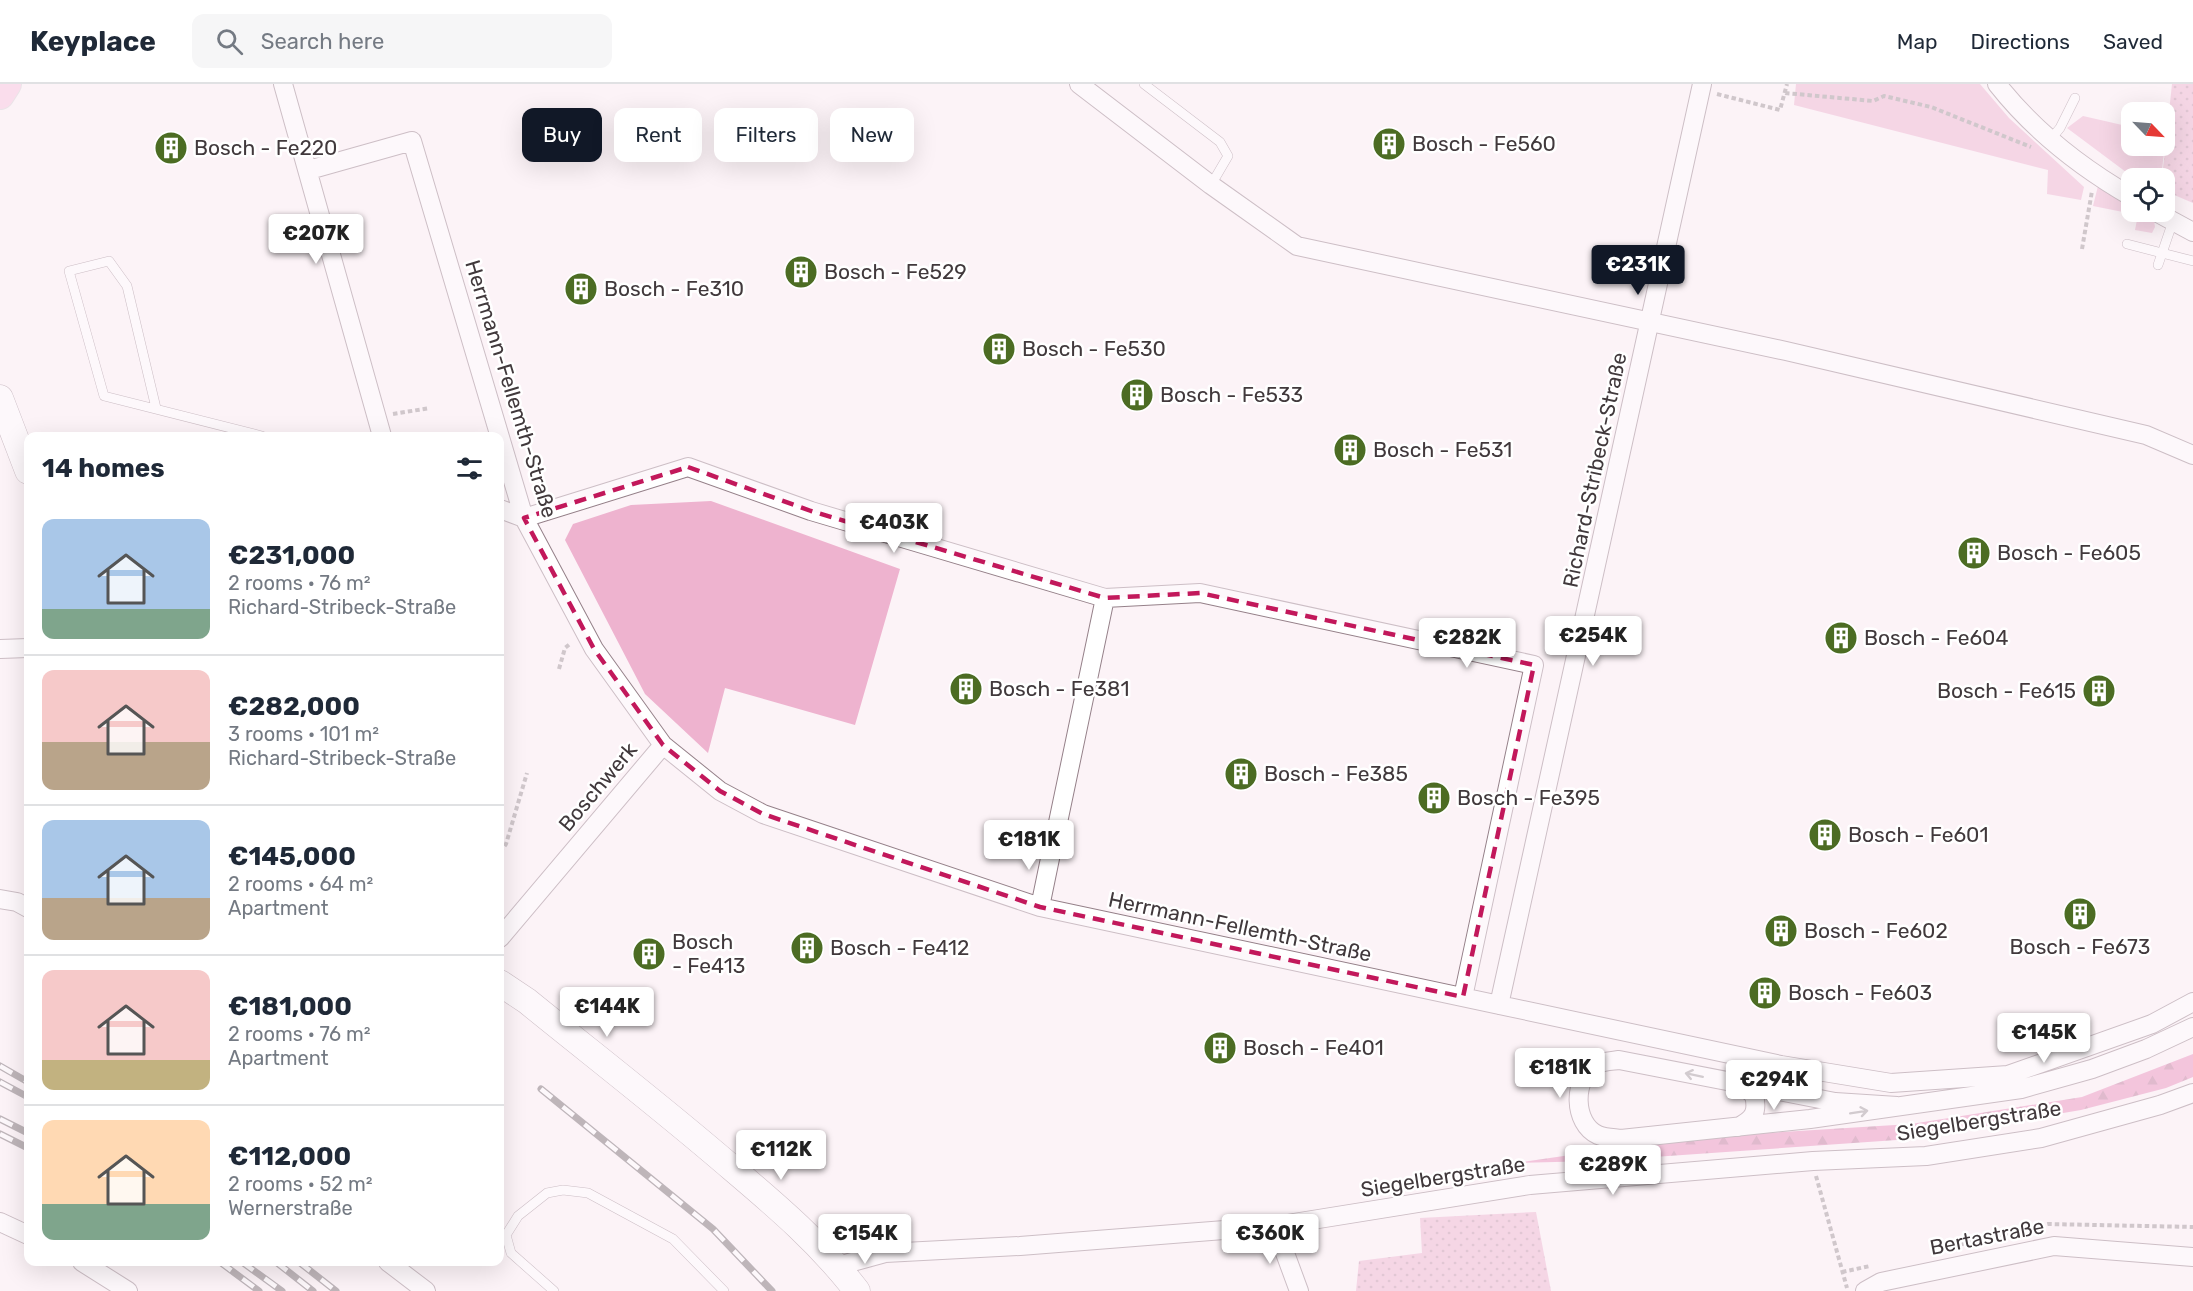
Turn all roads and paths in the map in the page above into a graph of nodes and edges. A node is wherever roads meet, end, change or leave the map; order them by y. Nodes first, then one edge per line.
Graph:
1 (7, 84) edge
2 (283, 84) edge
3 (1079, 84) edge
4 (1144, 84) edge
5 (1787, 84) edge
6 (1997, 84) edge
7 (1701, 87) edge
8 (1102, 91) edge
9 (1785, 93) junction
10 (0, 95) edge
11 (2075, 98) dead end
12 (2050, 140) junction
13 (2032, 148) dead end
14 (309, 170) junction
15 (2096, 176) junction
16 (1211, 185) junction
17 (2121, 191) edge
18 (2173, 222) edge
19 (2175, 222) edge
20 (2193, 232) edge
21 (2127, 244) dead end
22 (2082, 249) dead end
23 (2163, 252) junction
24 (2193, 261) edge
25 (2158, 266) dead end
26 (1651, 321) junction
27 (0, 398) edge
28 (156, 408) junction
29 (430, 408) dead end
30 (376, 417) junction
31 (247, 432) edge
32 (381, 432) edge
33 (498, 432) edge
34 (504, 451) edge
35 (2193, 455) edge
36 (24, 461) edge
37 (504, 510) edge
38 (524, 518) junction
39 (1105, 598) junction
40 (584, 630) junction
41 (24, 648) edge
42 (0, 650) edge
43 (559, 669) dead end
44 (663, 745) junction
45 (527, 772) dead end
46 (504, 847) edge
47 (0, 898) edge
48 (24, 906) edge
49 (1040, 907) junction
50 (504, 933) edge
51 (504, 986) edge
52 (1463, 997) junction
53 (2193, 1002) edge
54 (1499, 1005) junction
55 (2193, 1027) edge
56 (1743, 1086) junction
57 (2193, 1093) edge
58 (1897, 1106) junction
59 (1736, 1128) junction
60 (1813, 1161) junction
61 (0, 1222) edge
62 (1275, 1226) junction
63 (24, 1233) edge
64 (2193, 1257) edge
65 (88, 1266) edge
66 (392, 1266) edge
67 (838, 1266) junction
68 (128, 1291) edge
69 (426, 1291) edge
70 (554, 1291) edge
71 (724, 1291) edge
72 (857, 1291) edge
73 (1299, 1291) edge
74 (1848, 1291) edge
75 (1865, 1291) edge

1 - 10 main road
2 - 14 street
3 - 8 street
4 - 16 lane
5 - 9 path
6 - 12 street
7 - 9 path
7 - 26 street, Richard-Stribeck-Straße
8 - 16 street
9 - 13 path
11 - 12 lane
12 - 15 street
14 - 30 street
14 - 33 street, Herrmann-Fellemth-Straße
15 - 17 street
15 - 22 path
16 - 26 street
18 - 23 lane
19 - 20 street
21 - 23 lane
23 - 24 lane
23 - 25 lane
26 - 35 street
26 - 54 street, Richard-Stribeck-Straße
27 - 36 main road
28 - 28 lane
28 - 31 lane
29 - 30 path
30 - 32 street
34 - 38 street, Herrmann-Fellemth-Straße
37 - 38 street
38 - 39 street
38 - 40 street, Herrmann-Fellemth-Straße
39 - 49 street
39 - 52 street
40 - 43 path
40 - 44 street, Herrmann-Fellemth-Straße
41 - 42 street
44 - 49 street, Herrmann-Fellemth-Straße
44 - 50 street, Boschwerk
45 - 46 path
47 - 48 street
49 - 52 street, Herrmann-Fellemth-Straße
51 - 67 main road
52 - 54 street, Herrmann-Fellemth-Straße
53 - 54 street, Herrmann-Fellemth-Straße
55 - 58 street
56 - 58 street
56 - 59 street
56 -> 59 street
57 - 60 street, Siegelbergstraße
59 -> 58 street
60 - 62 street, Siegelbergstraße
60 - 74 path
61 - 63 street
62 - 67 street, Siegelbergstraße
62 - 73 street
64 - 75 street, Bertastraße
65 - 68 street
66 - 69 street
67 - 72 main road
70 - 71 lane

